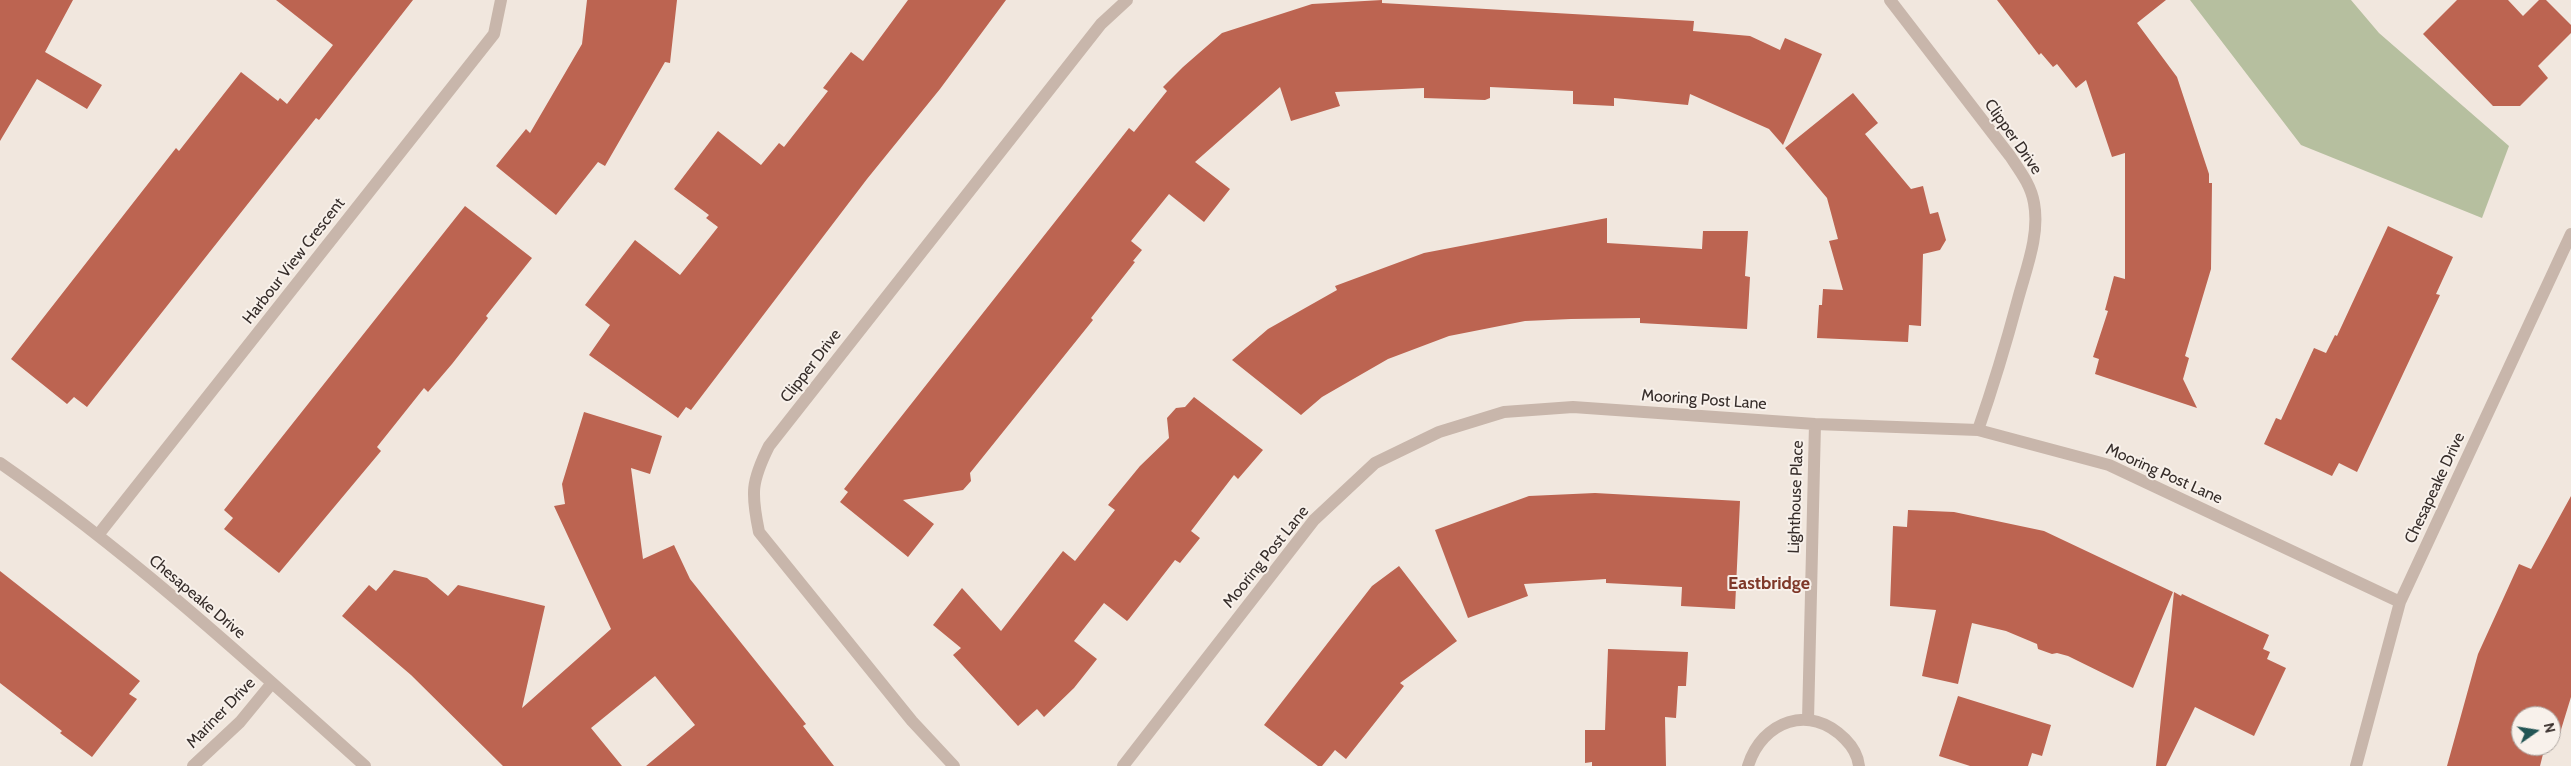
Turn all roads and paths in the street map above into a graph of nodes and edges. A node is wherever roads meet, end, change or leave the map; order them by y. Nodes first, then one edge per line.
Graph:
1 (501, 0) edge
2 (1127, 0) edge
3 (1890, 0) edge
4 (2571, 234) edge
5 (1815, 424) junction
6 (1978, 430) junction
7 (0, 463) edge
8 (98, 535) junction
9 (2400, 602) junction
10 (272, 683) junction
11 (1808, 720) junction
12 (193, 766) edge
13 (365, 766) edge
14 (954, 766) edge
15 (1123, 766) edge
16 (1748, 766) edge
17 (1859, 766) edge
18 (2356, 766) edge

1 - 8 street, Harbour View Crescent
2 - 14 street, Clipper Drive
3 - 6 street, Clipper Drive
4 - 9 street, Chesapeake Drive
5 - 6 street, Mooring Post Lane
5 - 11 street, Lighthouse Place
5 - 15 street, Mooring Post Lane
6 - 9 street, Mooring Post Lane
7 - 8 street, Chesapeake Drive
8 - 10 street, Chesapeake Drive
9 - 18 street, Chesapeake Drive
10 - 12 street, Mariner Drive
10 - 13 street, Chesapeake Drive
11 - 16 street
11 - 17 street

